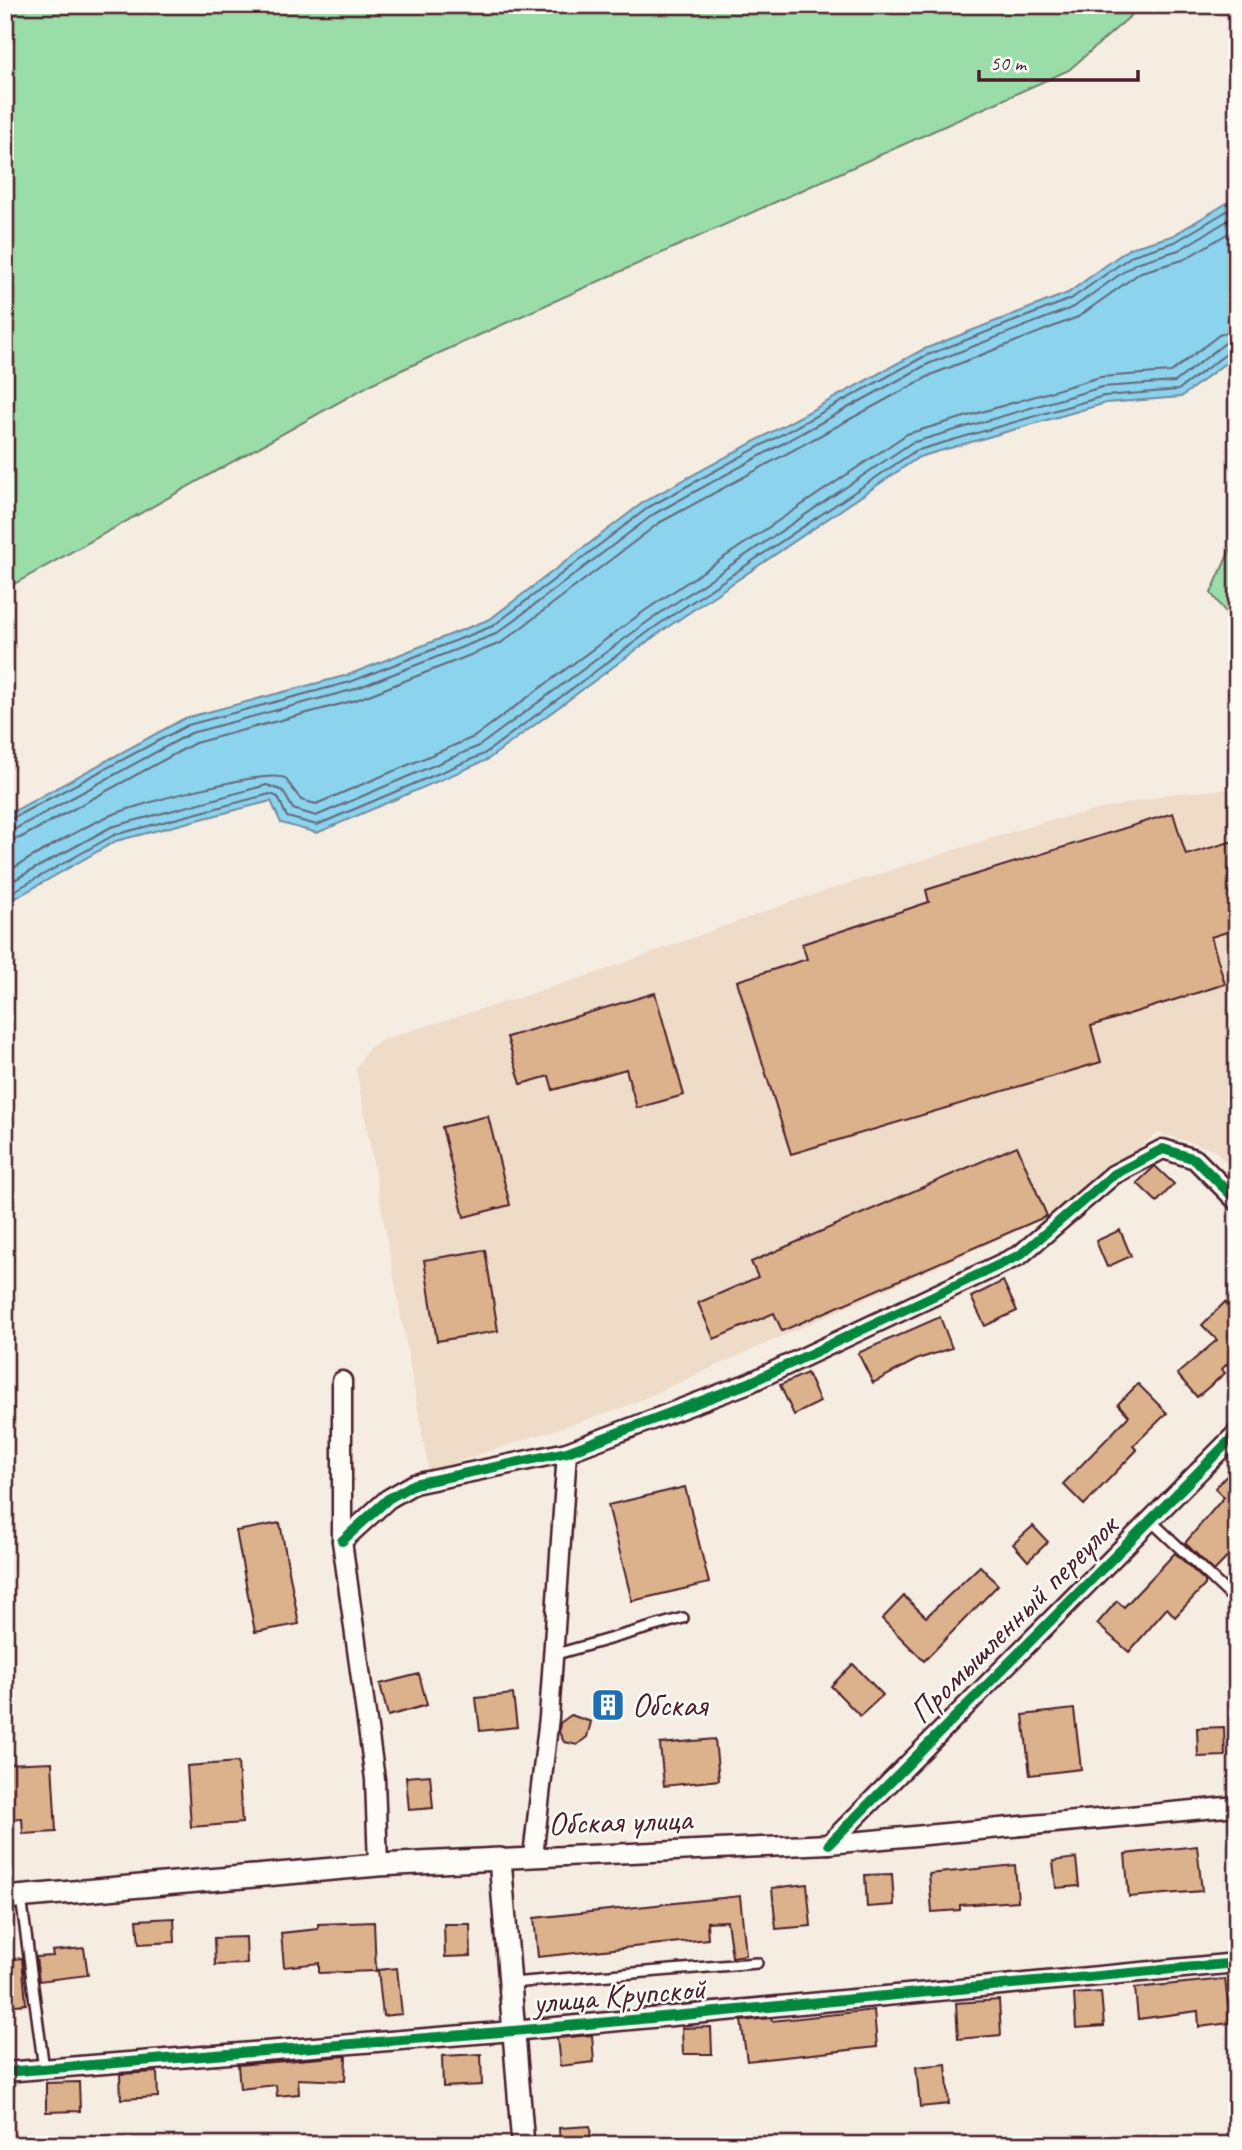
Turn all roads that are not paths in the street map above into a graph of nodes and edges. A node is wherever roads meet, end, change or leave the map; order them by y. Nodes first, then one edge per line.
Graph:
1 (1237, 1201) edge
2 (342, 1381) dead end
3 (1237, 1433) edge
4 (567, 1452) junction
5 (1149, 1519) junction
6 (342, 1541) junction
7 (1237, 1602) edge
8 (683, 1618) dead end
9 (551, 1656) junction
10 (1237, 1806) edge
11 (829, 1844) junction
12 (533, 1856) junction
13 (500, 1859) junction
14 (378, 1865) junction
15 (13, 1898) edge
16 (757, 1963) dead end
17 (1237, 1963) edge
18 (509, 1983) junction
19 (513, 2031) junction
20 (44, 2068) junction
21 (5, 2072) edge
22 (523, 2145) edge

1 - 4 street
2 - 6 street
3 - 5 street, Промышленный переулок
4 - 6 street
4 - 9 street
5 - 7 lane
5 - 11 street, Промышленный переулок
6 - 14 street
8 - 9 lane
9 - 12 street
10 - 11 street, Обская улица
11 - 12 street, Обская улица
12 - 13 street, Обская улица
13 - 14 street, Обская улица
13 - 18 street
14 - 15 street, Обская улица
15 - 20 lane
16 - 18 lane
17 - 19 street, улица Крупской
18 - 19 street
19 - 20 street, улица Крупской
19 - 22 street
20 - 21 street, улица Крупской

